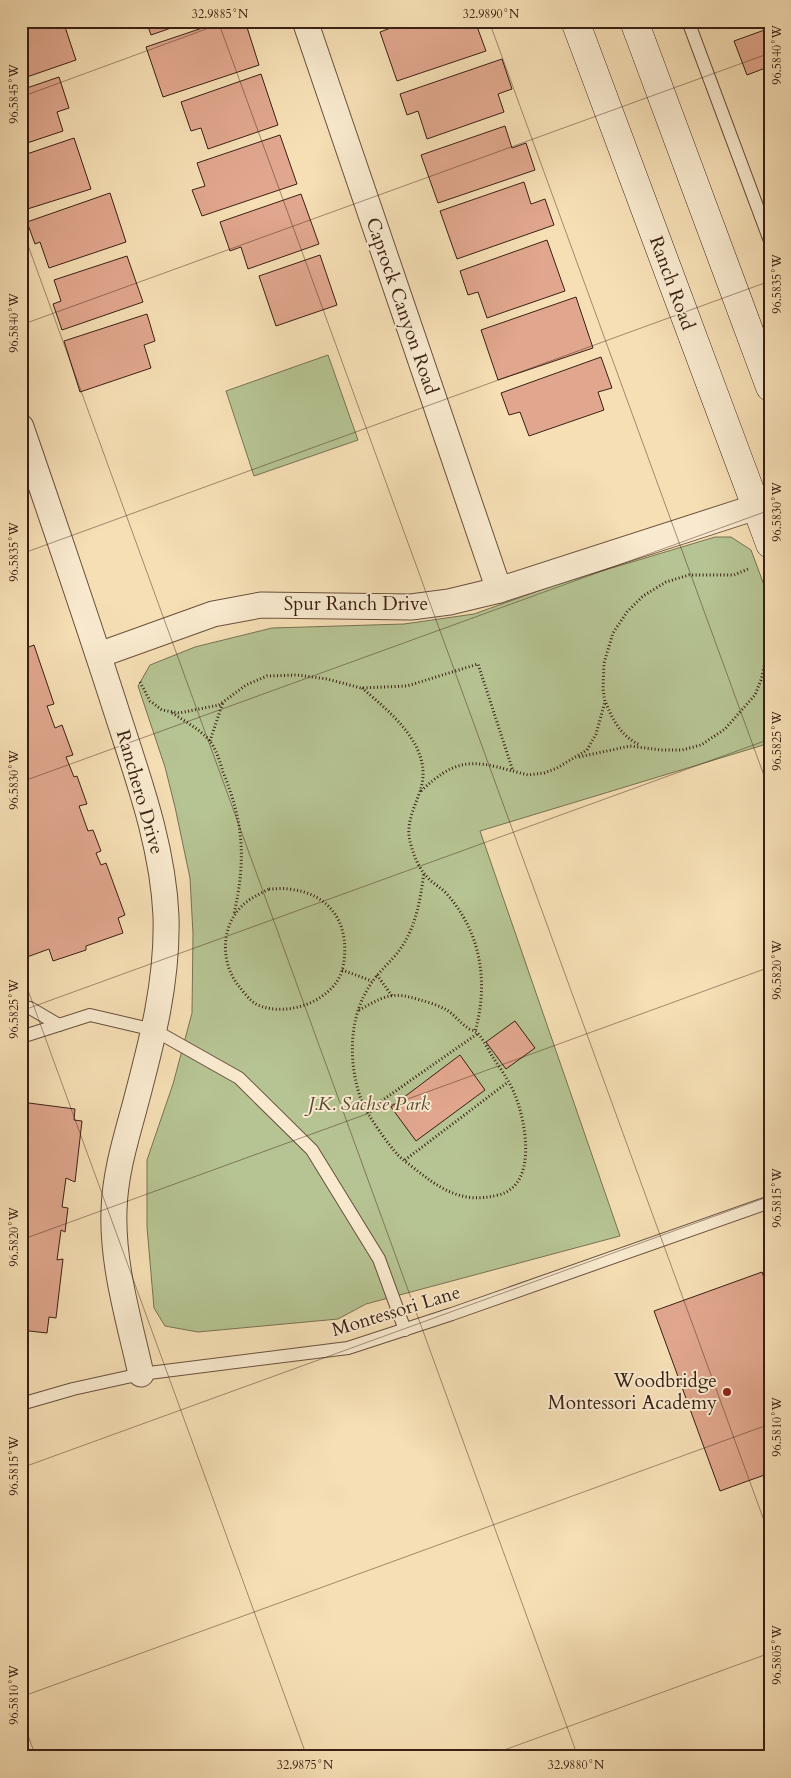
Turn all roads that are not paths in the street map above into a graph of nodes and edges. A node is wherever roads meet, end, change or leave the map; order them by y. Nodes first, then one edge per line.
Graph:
1 (305, 21) edge
2 (574, 21) edge
3 (634, 21) edge
4 (688, 21) edge
5 (770, 241) edge
6 (770, 387) edge
7 (21, 427) edge
8 (765, 503) edge
9 (770, 544) edge
10 (499, 590) junction
11 (98, 655) junction
12 (21, 1006) edge
13 (59, 1025) junction
14 (154, 1030) junction
15 (21, 1037) edge
16 (770, 1202) edge
17 (405, 1330) junction
18 (141, 1374) junction
19 (21, 1404) edge

1 - 10 street, Caprock Canyon Road
2 - 8 main road, Ranch Road
3 - 6 main road
4 - 5 lane
7 - 11 street, Ranchero Drive
8 - 9 main road, Ranch Road
8 - 10 street, Spur Ranch Drive
10 - 11 street, Spur Ranch Drive
11 - 14 street, Ranchero Drive
12 - 13 lane
13 - 14 lane
13 - 15 lane
14 - 17 lane
14 - 18 street, Ranchero Drive
16 - 17 lane, Montessori Lane
17 - 18 lane, Montessori Lane
18 - 19 lane, Montessori Lane

